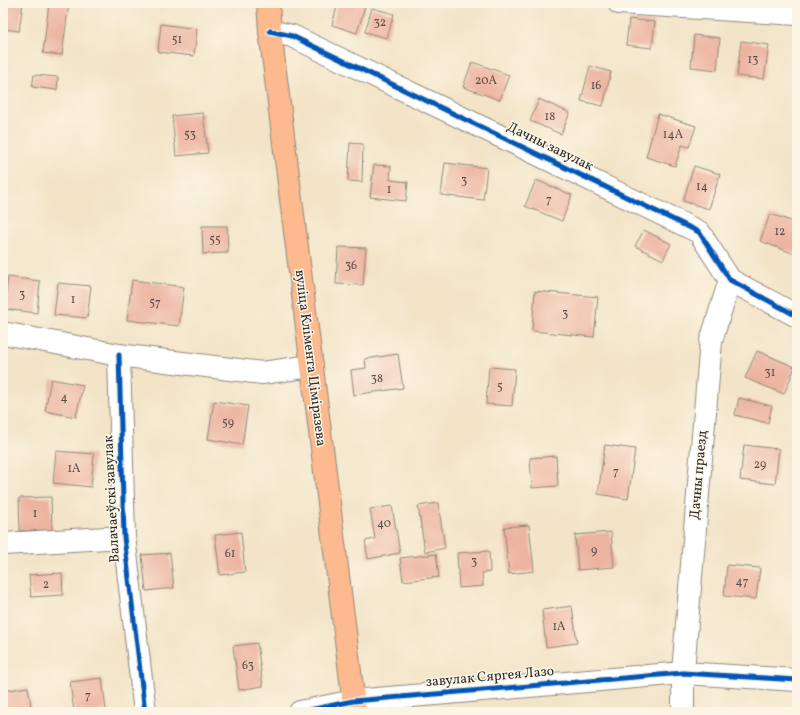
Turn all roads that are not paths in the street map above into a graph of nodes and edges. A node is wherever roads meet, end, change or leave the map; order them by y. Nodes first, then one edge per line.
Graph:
1 (265, 3) edge
2 (619, 3) edge
3 (797, 14) edge
4 (270, 31) junction
5 (730, 280) junction
6 (797, 316) edge
7 (3, 333) edge
8 (119, 355) junction
9 (312, 366) junction
10 (124, 537) junction
11 (3, 544) edge
12 (683, 673) junction
13 (797, 680) edge
14 (354, 706) edge
15 (145, 712) edge
16 (300, 712) edge
17 (684, 712) edge

1 - 4 main road, вуліца Клімента Ціміразева
2 - 3 street
4 - 5 street, Дачны завулак
4 - 9 main road, вуліца Клімента Ціміразева
5 - 6 street, Дачны завулак
5 - 12 street, Дачны праезд
7 - 8 street
8 - 9 street
8 - 10 street, Валачаеўскі завулак
9 - 14 main road, вуліца Клімента Ціміразева
10 - 11 street
10 - 15 street, Валачаеўскі завулак
12 - 13 street, завулак Сяргея Лазо
12 - 14 street, завулак Сяргея Лазо
12 - 17 street, Дачны праезд
14 - 16 street, завулак Сяргея Лазо

